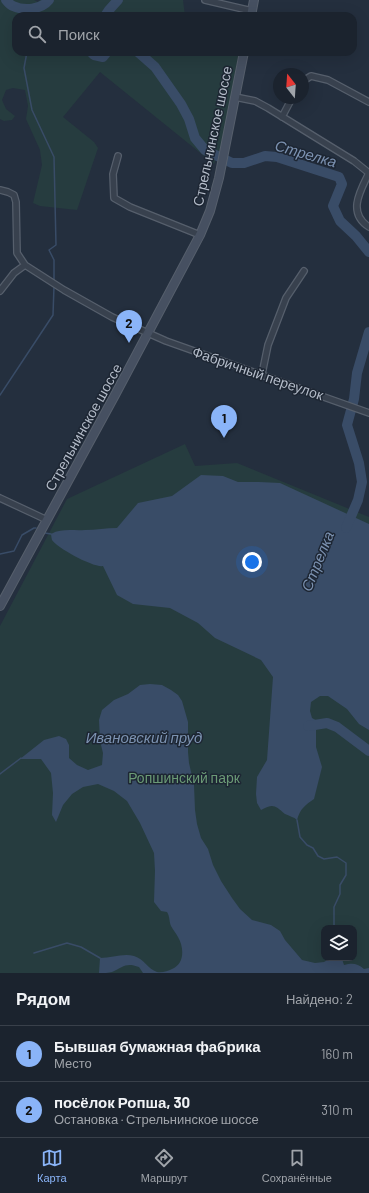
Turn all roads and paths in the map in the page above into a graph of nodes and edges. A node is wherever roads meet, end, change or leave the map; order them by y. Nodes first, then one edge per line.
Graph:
1 (206, 0) edge
2 (254, 0) edge
3 (245, 12) edge
4 (251, 12) edge
5 (243, 56) edge
6 (309, 77) edge
7 (235, 96) junction
8 (369, 102) edge
9 (289, 104) edge
10 (282, 117) junction
11 (118, 156) dead end
12 (369, 173) edge
13 (0, 190) edge
14 (369, 227) edge
15 (200, 235) junction
16 (25, 265) junction
17 (304, 271) dead end
18 (0, 291) edge
19 (148, 332) junction
20 (262, 374) junction
21 (369, 404) edge
22 (366, 411) edge
23 (0, 498) edge
24 (47, 520) junction
25 (0, 606) edge

1 - 3 street
2 - 4 main road
5 - 7 main road, Стрельнинское шоссе
6 - 8 street
7 - 10 street
7 - 15 main road, Стрельнинское шоссе
9 - 10 street
10 - 12 street
11 - 15 street
12 - 14 street
13 - 16 street
15 - 19 main road, Стрельнинское шоссе
16 - 18 street
16 - 19 street, Фабричный переулок
17 - 20 street
19 - 20 street, Фабричный переулок
19 - 24 main road, Стрельнинское шоссе
20 - 22 street, Фабричный переулок
21 - 22 street
23 - 24 street
24 - 25 main road, Стрельнинское шоссе

